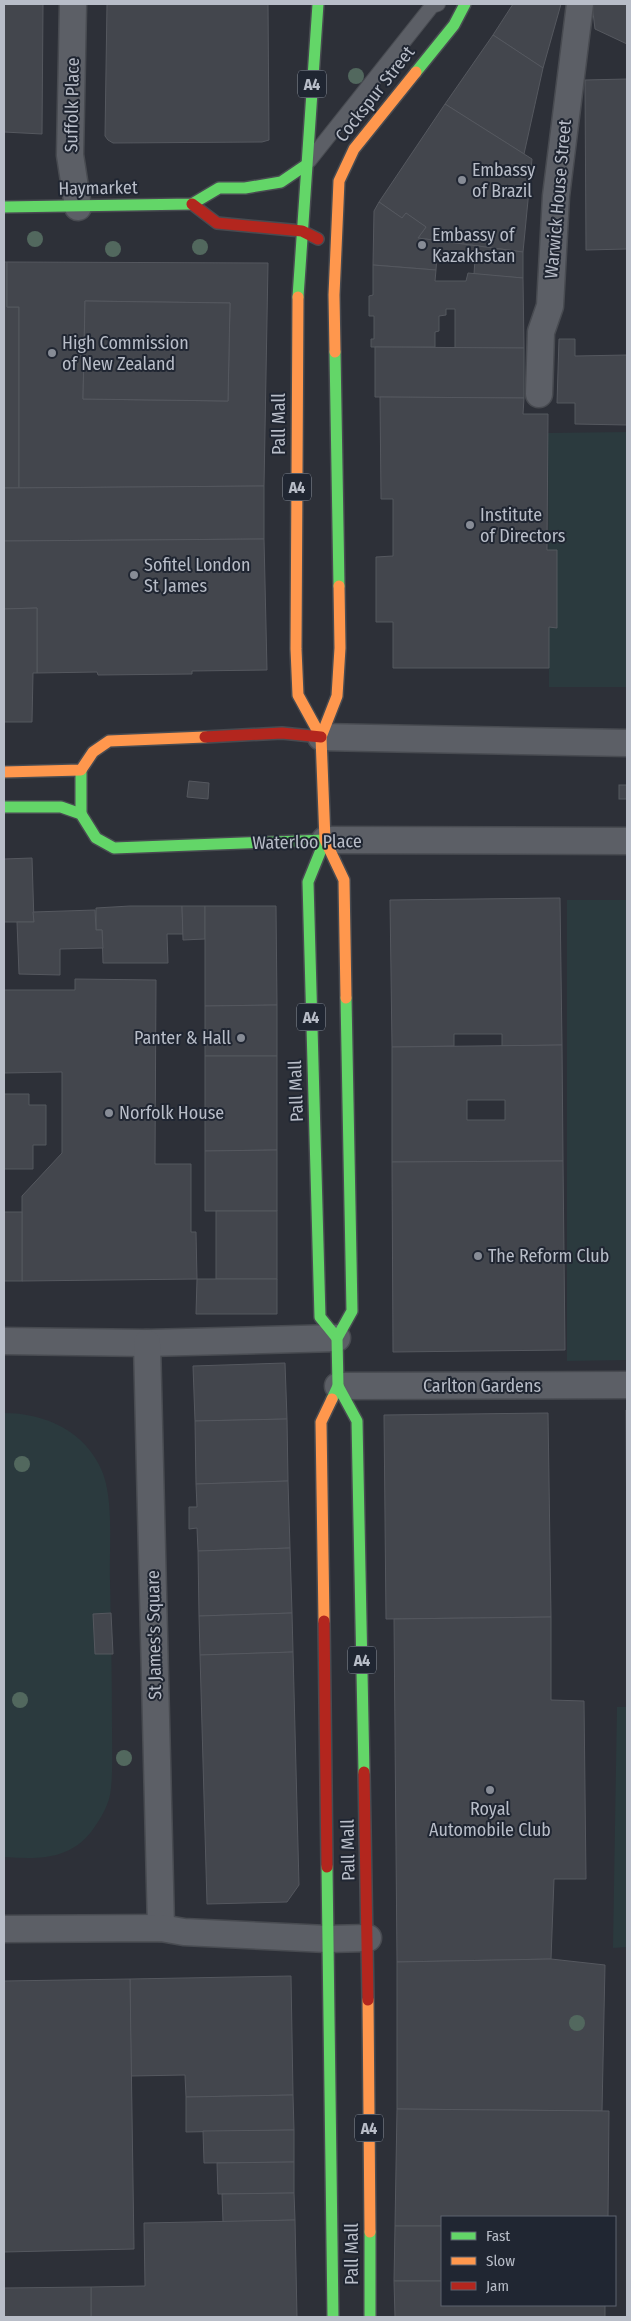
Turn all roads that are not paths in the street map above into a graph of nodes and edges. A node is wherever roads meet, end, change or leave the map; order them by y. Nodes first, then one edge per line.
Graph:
1 (73, 4) edge
2 (318, 4) edge
3 (438, 4) edge
4 (465, 4) edge
5 (580, 4) edge
6 (306, 165) junction
7 (192, 204) junction
8 (4, 207) edge
9 (78, 207) junction
10 (302, 231) junction
11 (336, 247) junction
12 (539, 394) dead end
13 (321, 737) junction
14 (627, 743) edge
15 (81, 770) junction
16 (4, 772) edge
17 (4, 807) edge
18 (81, 814) junction
19 (325, 840) junction
20 (627, 841) edge
21 (337, 1338) junction
22 (4, 1341) edge
23 (147, 1343) junction
24 (627, 1385) edge
25 (338, 1386) junction
26 (161, 1928) junction
27 (4, 1929) edge
28 (368, 1938) junction
29 (328, 1939) junction
30 (334, 2317) edge
31 (370, 2317) edge

1 - 9 street, Suffolk Place
2 - 6 main road, A4
3 - 6 lane, Cockspur Street
4 - 11 main road, Cockspur Street / A4
5 - 12 street, Warwick House Street
6 - 7 main road, Haymarket
6 - 10 main road, Pall Mall / A4
7 - 9 main road, Haymarket
7 - 10 main road
8 - 9 main road, Haymarket
10 - 11 main road
10 - 13 main road, Pall Mall / A4
11 - 13 main road, Pall Mall / A4
13 - 14 street
13 - 15 main road
13 - 19 main road, Pall Mall / A4
15 - 16 main road
15 - 18 main road
17 - 18 main road
18 - 19 main road, Waterloo Place
19 - 20 street, Waterloo Place
19 - 21 main road, Pall Mall / A4
19 - 21 main road, Pall Mall / A4
21 - 23 street
21 - 25 main road, Pall Mall / A4
22 - 23 street
23 - 26 street, St James's Square
24 - 25 street, Carlton Gardens
25 - 28 main road, Pall Mall / A4
25 - 29 main road, Pall Mall / A4
26 - 27 street
26 - 29 street
28 - 29 street
28 - 31 main road, Pall Mall / A4
29 - 30 main road, Pall Mall / A4

